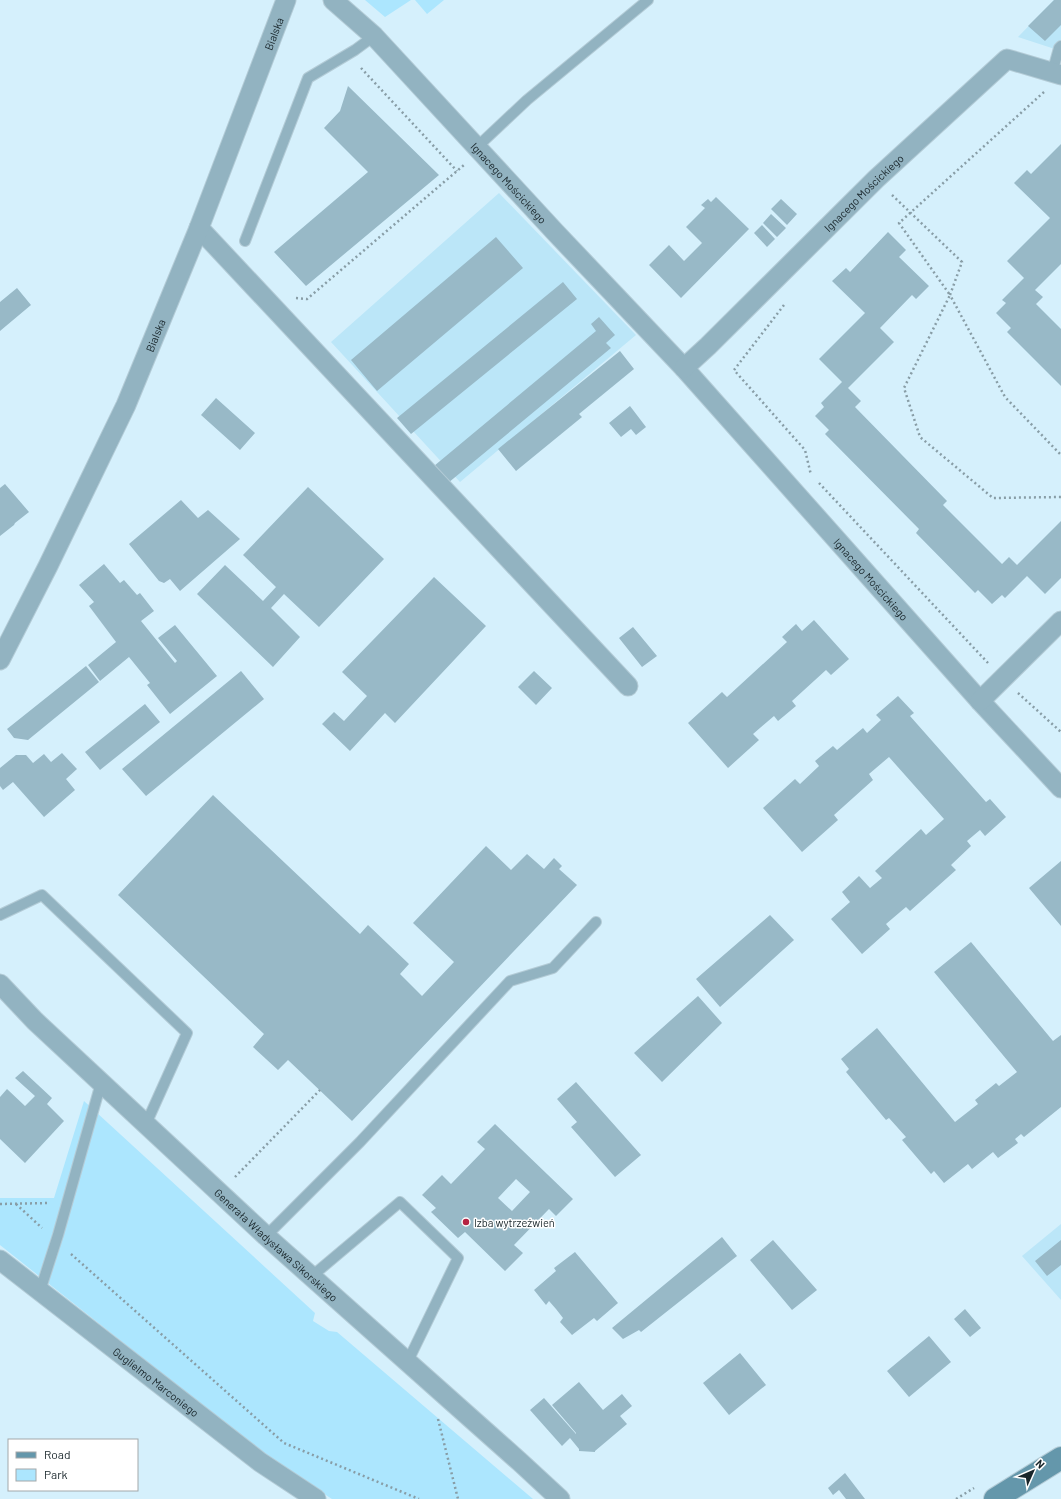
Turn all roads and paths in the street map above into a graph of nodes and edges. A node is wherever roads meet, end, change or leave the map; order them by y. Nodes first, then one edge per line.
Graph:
1 (286, 0) edge
2 (333, 0) edge
3 (648, 0) edge
4 (374, 36) junction
5 (1061, 46) edge
6 (348, 54) junction
7 (1057, 74) edge
8 (1046, 91) dead end
9 (479, 148) junction
10 (457, 171) junction
11 (876, 179) junction
12 (911, 213) junction
13 (199, 228) junction
14 (245, 242) dead end
15 (292, 293) dead end
16 (950, 295) junction
17 (787, 301) dead end
18 (684, 368) junction
19 (1061, 455) edge
20 (1061, 497) edge
21 (1061, 621) edge
22 (0, 660) edge
23 (1002, 679) junction
24 (628, 686) dead end
25 (980, 700) junction
26 (1061, 732) edge
27 (1061, 788) edge
28 (0, 915) edge
29 (596, 922) dead end
30 (0, 984) edge
31 (101, 1083) junction
32 (320, 1090) dead end
33 (146, 1124) junction
34 (220, 1193) junction
35 (67, 1202) junction
36 (0, 1204) edge
37 (16, 1204) junction
38 (266, 1236) junction
39 (56, 1241) junction
40 (0, 1260) edge
41 (312, 1276) junction
42 (40, 1291) junction
43 (408, 1361) junction
44 (436, 1415) dead end
45 (1061, 1458) edge
46 (316, 1499) edge
47 (419, 1499) edge
48 (458, 1499) edge
49 (560, 1499) edge
50 (995, 1499) edge

1 - 13 street, Bialska
2 - 4 street, Ignacego Mościckiego
3 - 9 lane
4 - 6 lane
4 - 9 street, Ignacego Mościckiego
5 - 7 lane
6 - 10 path
6 - 14 lane
7 - 11 street, Ignacego Mościckiego
8 - 12 path
9 - 10 path
9 - 18 street, Ignacego Mościckiego
10 - 15 path
11 - 12 path
11 - 18 street, Ignacego Mościckiego
12 - 16 path
12 - 16 path
13 - 22 street, Bialska
13 - 24 street
16 - 19 path
16 - 20 path
17 - 23 path
18 - 25 street, Ignacego Mościckiego
21 - 23 street
23 - 25 street
23 - 26 path
25 - 27 street, Ignacego Mościckiego
28 - 33 lane
29 - 38 lane
30 - 31 street, Generała Władysława Sikorskiego
31 - 33 street, Generała Władysława Sikorskiego
31 - 35 lane
32 - 34 path
33 - 34 street, Generała Władysława Sikorskiego
34 - 38 street, Generała Władysława Sikorskiego
35 - 37 path
35 - 39 lane
36 - 37 path
37 - 39 path
38 - 41 street, Generała Władysława Sikorskiego
39 - 42 lane
39 - 47 path
40 - 42 street, Guglielmo Marconiego
41 - 43 street, Generała Władysława Sikorskiego
41 - 43 lane
42 - 46 street, Guglielmo Marconiego
43 - 49 street, Generała Władysława Sikorskiego
44 - 48 path
45 - 50 street

